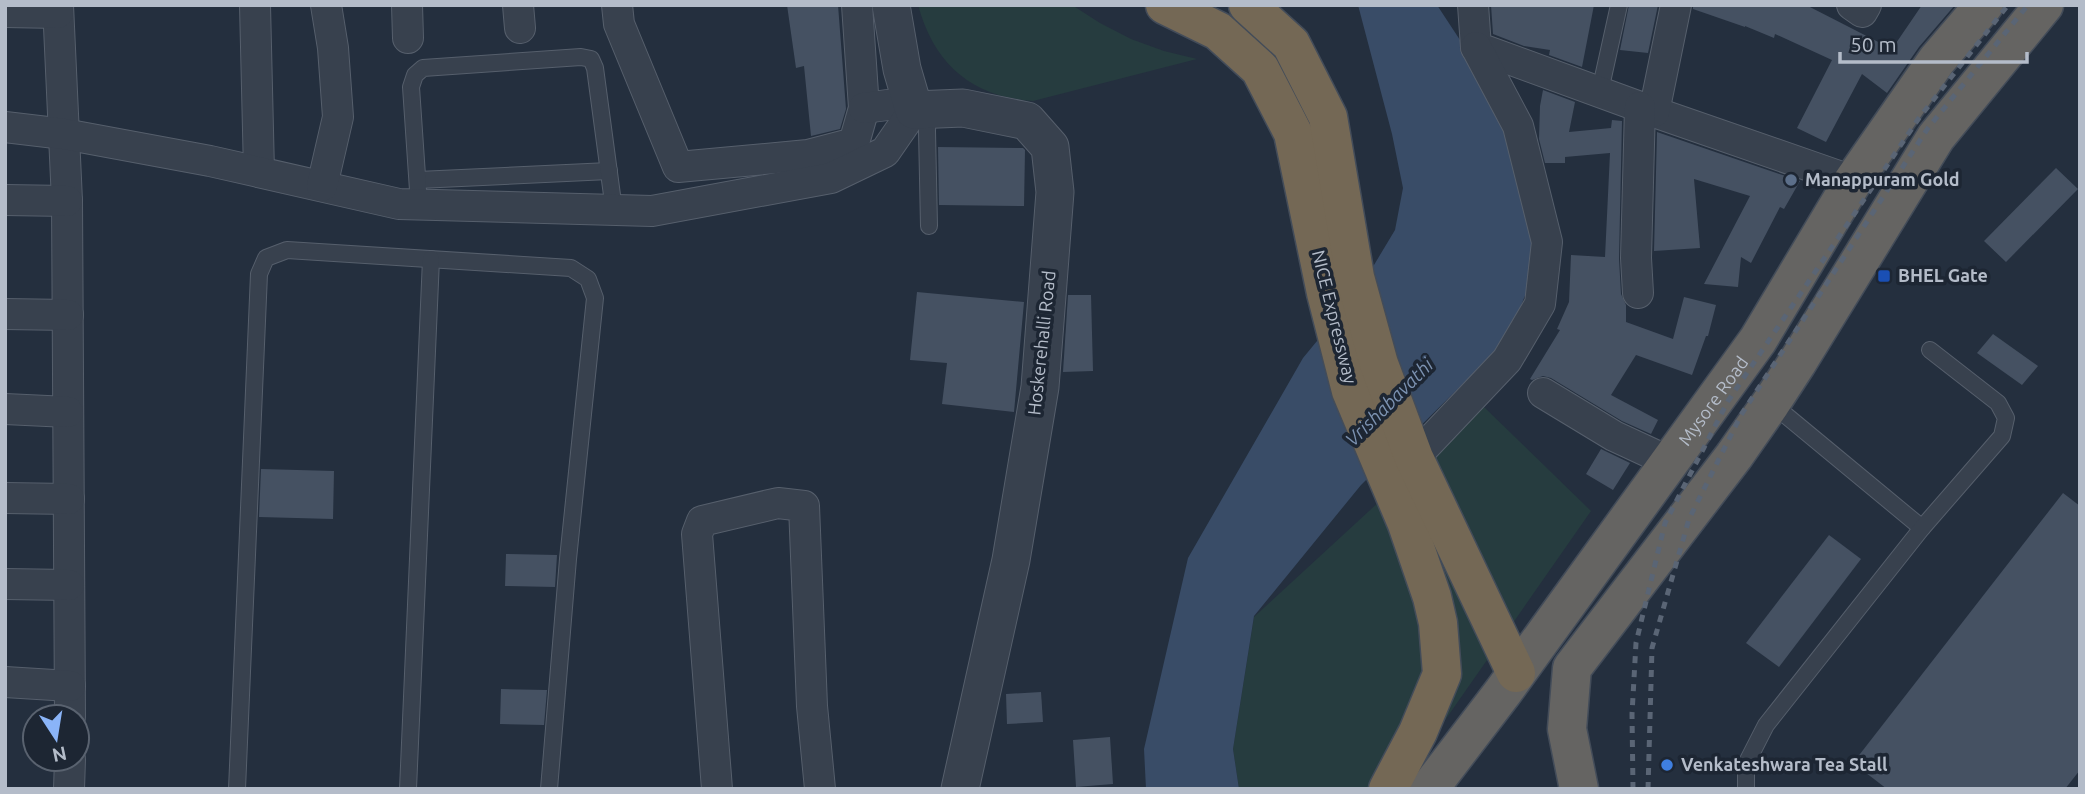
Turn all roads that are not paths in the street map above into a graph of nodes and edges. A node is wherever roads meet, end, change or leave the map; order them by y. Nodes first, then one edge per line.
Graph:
1 (255, 5) edge
2 (326, 5) edge
3 (407, 5) edge
4 (617, 5) edge
5 (857, 5) edge
6 (891, 5) edge
7 (1165, 5) edge
8 (1248, 5) edge
9 (1473, 5) edge
10 (1619, 5) edge
11 (1676, 5) edge
12 (1852, 5) edge
13 (1866, 5) edge
14 (1984, 5) edge
15 (2044, 5) edge
16 (58, 9) edge
17 (5, 12) edge
18 (408, 38) dead end
19 (1476, 47) junction
20 (1600, 91) junction
21 (918, 107) junction
22 (864, 108) junction
23 (1647, 110) junction
24 (5, 127) edge
25 (64, 134) junction
26 (609, 171) junction
27 (259, 172) junction
28 (1853, 181) junction
29 (322, 186) junction
30 (418, 192) junction
31 (5, 200) edge
32 (67, 201) junction
33 (614, 210) junction
34 (929, 226) dead end
35 (431, 259) junction
36 (1341, 285) junction
37 (1638, 293) dead end
38 (5, 314) edge
39 (68, 315) junction
40 (1930, 350) dead end
41 (1543, 393) dead end
42 (1775, 406) junction
43 (5, 409) edge
44 (68, 412) junction
45 (1401, 454) junction
46 (1670, 462) junction
47 (5, 498) edge
48 (69, 499) junction
49 (1922, 528) junction
50 (5, 584) edge
51 (69, 585) junction
52 (1516, 673) junction
53 (5, 682) edge
54 (70, 686) junction
55 (70, 703) edge
56 (237, 789) edge
57 (408, 789) edge
58 (550, 789) edge
59 (717, 789) edge
60 (820, 789) edge
61 (960, 789) edge
62 (1388, 789) edge
63 (1429, 789) edge
64 (1579, 789) edge
65 (1746, 789) edge

1 - 27 street
2 - 29 street
3 - 18 street
4 - 22 street
5 - 22 street
6 - 21 street
7 - 36 highway, NICE Expressway
8 - 36 highway, NICE Expressway
9 - 19 street
10 - 20 lane
11 - 23 street
12 - 13 street
14 - 28 highway, Mysore Road
15 - 42 highway
16 - 17 street
16 - 25 street
19 - 20 street
19 - 45 street
20 - 23 street
21 - 22 street
21 - 33 street
21 - 34 lane
21 - 61 street, Hoskerehalli Road
23 - 28 street
23 - 37 street
24 - 25 street
25 - 27 street
25 - 32 street
26 - 30 lane
26 - 30 lane
26 - 33 lane
27 - 29 street
28 - 46 highway, Mysore Road
29 - 30 street
30 - 33 street
31 - 32 street
32 - 39 street
35 - 56 lane
35 - 57 lane
35 - 58 lane
36 - 45 highway, NICE Expressway
38 - 39 street
39 - 44 street
40 - 49 lane
41 - 46 street
42 - 49 lane
42 - 64 highway
43 - 44 street
44 - 48 street
45 - 52 highway, NICE Expressway
45 - 62 highway, NICE Expressway
46 - 52 highway, Mysore Road
47 - 48 street
48 - 51 street
49 - 65 lane
50 - 51 street
51 - 54 street
52 - 63 highway, Mysore Road
53 - 54 street
54 - 55 street
59 - 60 street

